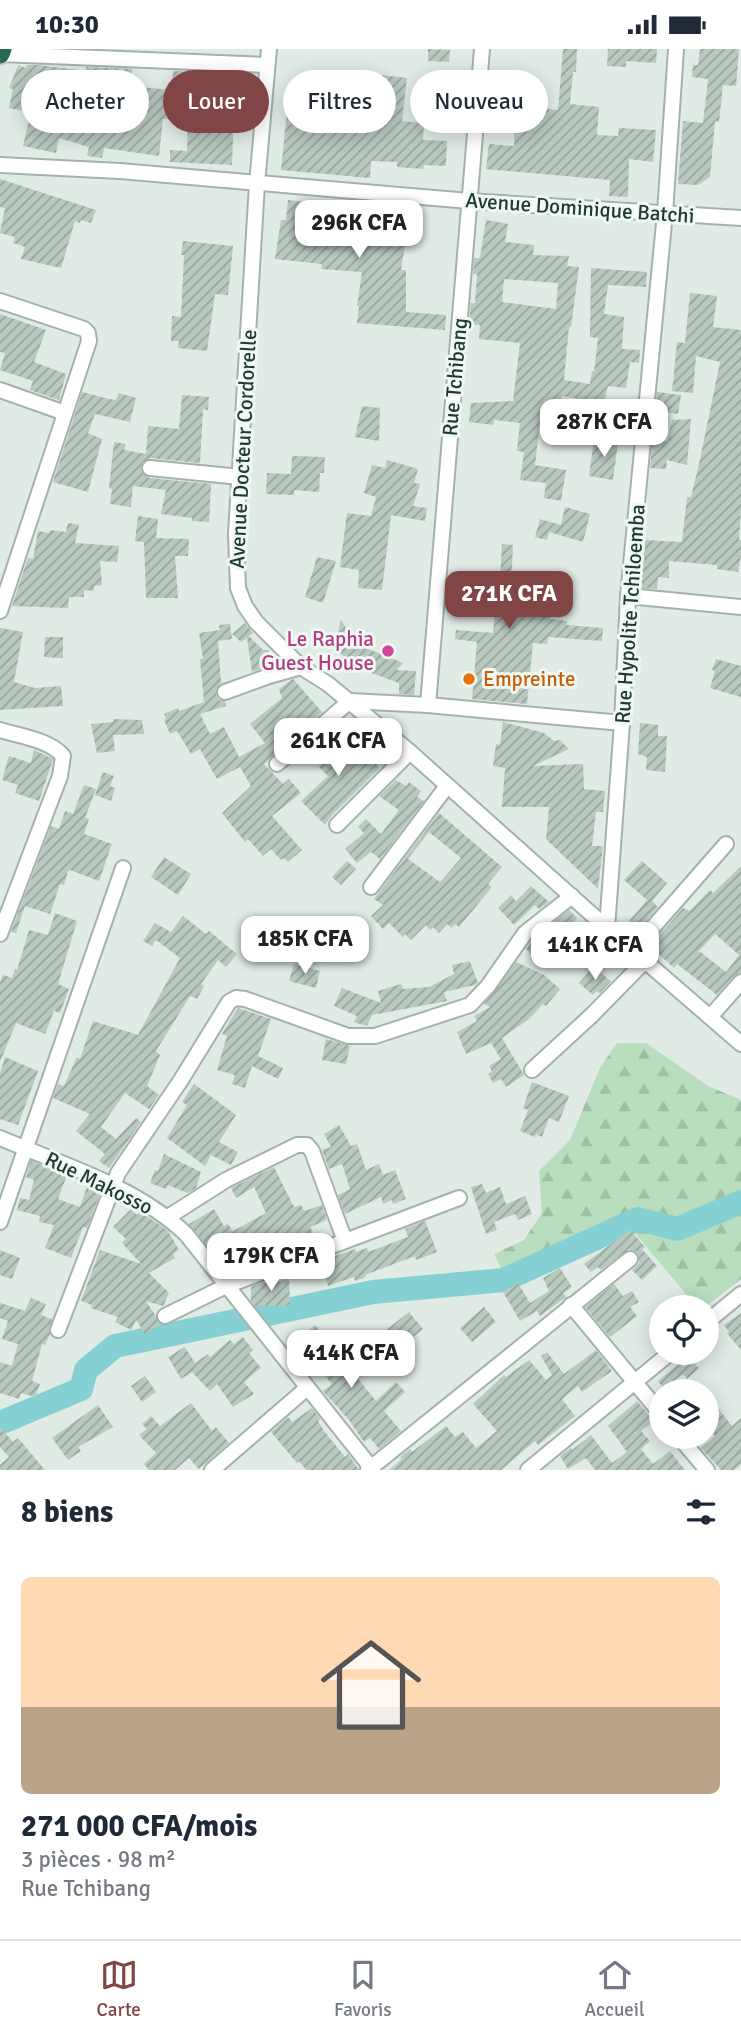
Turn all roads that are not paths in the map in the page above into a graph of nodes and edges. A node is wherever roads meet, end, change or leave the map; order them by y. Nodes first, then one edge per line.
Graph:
1 (2, 49) edge
2 (269, 49) edge
3 (482, 49) edge
4 (676, 49) edge
5 (0, 54) edge
6 (267, 65) junction
7 (0, 166) edge
8 (257, 184) junction
9 (469, 201) junction
10 (665, 213) junction
11 (741, 218) edge
12 (0, 301) edge
13 (0, 390) edge
14 (65, 413) junction
15 (150, 468) dead end
16 (240, 477) junction
17 (628, 596) junction
18 (741, 607) edge
19 (0, 611) edge
20 (301, 667) junction
21 (225, 692) dead end
22 (350, 701) junction
23 (428, 705) junction
24 (622, 723) junction
25 (0, 730) edge
26 (410, 752) junction
27 (277, 764) dead end
28 (447, 786) junction
29 (337, 825) dead end
30 (726, 844) dead end
31 (123, 868) dead end
32 (371, 887) dead end
33 (572, 897) junction
34 (607, 928) junction
35 (0, 934) edge
36 (634, 949) junction
37 (646, 960) junction
38 (741, 982) edge
39 (710, 1017) junction
40 (741, 1044) edge
41 (532, 1070) dead end
42 (0, 1138) edge
43 (25, 1149) junction
44 (113, 1185) junction
45 (459, 1198) dead end
46 (168, 1217) junction
47 (0, 1222) edge
48 (345, 1241) junction
49 (630, 1259) dead end
50 (226, 1286) junction
51 (741, 1294) edge
52 (571, 1305) junction
53 (719, 1312) edge
54 (164, 1316) dead end
55 (58, 1330) dead end
56 (655, 1365) edge
57 (634, 1382) junction
58 (307, 1388) junction
59 (649, 1400) edge
60 (689, 1449) edge
61 (371, 1469) edge
62 (212, 1470) edge
63 (528, 1470) edge
64 (707, 1470) edge

1 - 5 highway
2 - 6 street, Avenue Docteur Cordorelle
3 - 9 street, Rue Tchibang
4 - 10 street, Rue Hypolite Tchiloemba
5 - 6 street
6 - 8 street, Avenue Docteur Cordorelle
7 - 8 street, Avenue Dominique Batchi
8 - 9 street, Avenue Dominique Batchi
8 - 16 street, Avenue Docteur Cordorelle
9 - 10 street, Avenue Dominique Batchi
9 - 23 street, Rue Tchibang
10 - 11 street, Avenue Dominique Batchi
10 - 17 street, Rue Hypolite Tchiloemba
12 - 14 street
13 - 14 street
14 - 19 street
15 - 16 street
16 - 20 street, Avenue Docteur Cordorelle
17 - 18 street
17 - 24 street, Rue Hypolite Tchiloemba
20 - 21 street
20 - 22 street, Avenue Docteur Cordorelle
22 - 23 street
22 - 26 street, Avenue Docteur Cordorelle
22 - 27 street
23 - 24 street
24 - 34 street, Rue Hypolite Tchiloemba
25 - 35 street
26 - 28 street, Avenue Docteur Cordorelle
26 - 29 street
28 - 32 street
28 - 33 street, Avenue Docteur Cordorelle
30 - 36 street
31 - 43 street
33 - 34 street, Avenue Docteur Cordorelle
33 - 44 street
34 - 36 street, Avenue Docteur Cordorelle
36 - 37 street, Avenue Docteur Cordorelle
37 - 39 street, Avenue Docteur Cordorelle
37 - 41 street
38 - 39 street
39 - 40 street, Avenue Docteur Cordorelle
42 - 43 street, Rue Makosso
43 - 44 street, Rue Makosso
43 - 47 street
44 - 46 street, Rue Makosso
44 - 55 street
45 - 48 street
46 - 48 street
46 - 50 street, Rue Makosso
48 - 50 street
49 - 52 street
50 - 54 street
50 - 58 street, Rue Makosso
51 - 53 street
52 - 57 street
52 - 61 street
56 - 57 street
57 - 59 street
57 - 63 street
58 - 61 street, Rue Makosso
58 - 62 street
60 - 64 street

